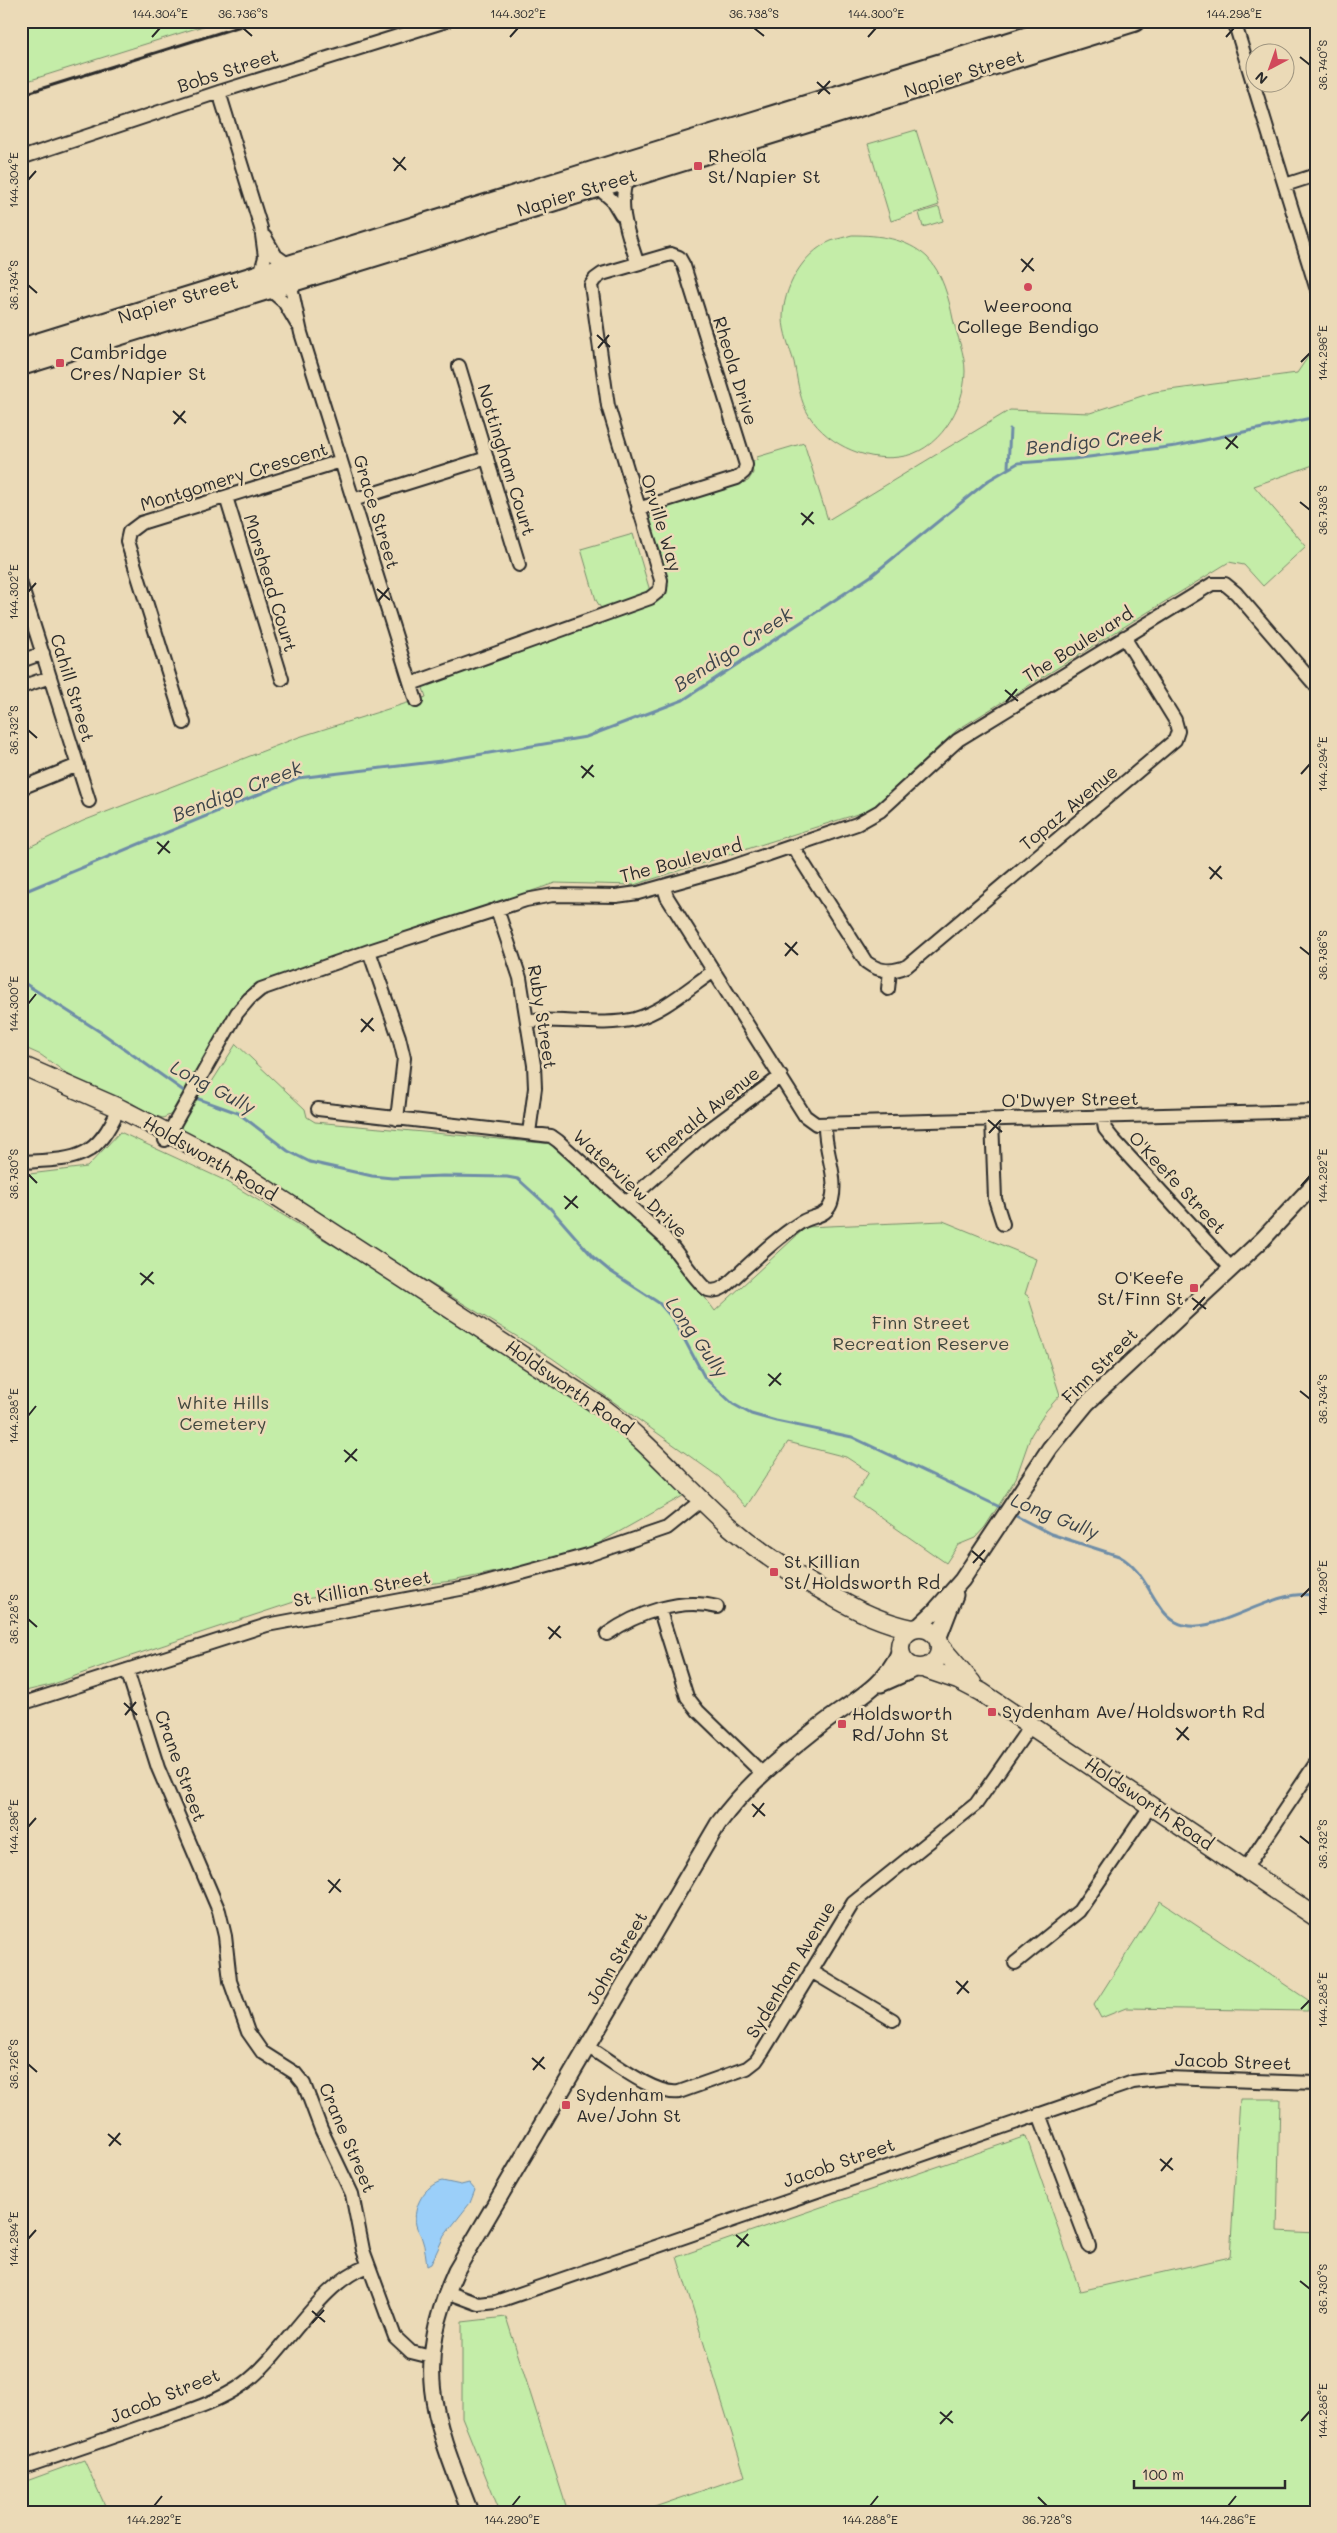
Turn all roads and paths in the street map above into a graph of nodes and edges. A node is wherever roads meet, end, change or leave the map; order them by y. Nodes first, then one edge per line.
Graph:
1 (446, 21) edge
2 (1080, 21) edge
3 (1134, 21) edge
4 (1234, 21) edge
5 (220, 92) junction
6 (21, 158) edge
7 (619, 172) junction
8 (1316, 175) edge
9 (1285, 185) junction
10 (597, 187) junction
11 (624, 222) junction
12 (261, 228) junction
13 (637, 262) junction
14 (290, 274) junction
15 (265, 282) junction
16 (1316, 287) edge
17 (189, 297) junction
18 (227, 302) junction
19 (137, 313) junction
20 (301, 333) junction
21 (21, 349) edge
22 (21, 365) edge
23 (459, 366) dead end
24 (487, 458) junction
25 (341, 461) junction
26 (226, 498) junction
27 (354, 500) junction
28 (638, 509) junction
29 (519, 564) dead end
30 (21, 585) edge
31 (1124, 637) junction
32 (42, 653) junction
33 (21, 661) edge
34 (50, 677) junction
35 (282, 679) dead end
36 (411, 684) junction
37 (1316, 686) edge
38 (21, 688) edge
39 (416, 701) dead end
40 (184, 723) dead end
41 (78, 765) junction
42 (21, 788) edge
43 (89, 801) dead end
44 (793, 847) junction
45 (664, 887) junction
46 (497, 908) junction
47 (369, 951) junction
48 (714, 971) junction
49 (890, 971) junction
50 (888, 989) dead end
51 (527, 1020) junction
52 (21, 1065) edge
53 (21, 1070) edge
54 (781, 1076) junction
55 (318, 1109) dead end
56 (1316, 1110) edge
57 (117, 1113) junction
58 (1103, 1118) junction
59 (397, 1119) junction
60 (992, 1119) junction
61 (825, 1125) junction
62 (529, 1134) junction
63 (167, 1137) junction
64 (21, 1162) edge
65 (1316, 1182) edge
66 (626, 1203) junction
67 (1003, 1224) dead end
68 (1231, 1268) junction
69 (702, 1500) junction
70 (962, 1580) junction
71 (844, 1603) junction
72 (717, 1607) dead end
73 (660, 1611) junction
74 (915, 1628) junction
75 (607, 1634) dead end
76 (939, 1642) junction
77 (900, 1650) junction
78 (920, 1668) junction
79 (127, 1670) junction
80 (872, 1688) junction
81 (982, 1692) junction
82 (21, 1704) edge
83 (1031, 1725) junction
84 (1316, 1763) edge
85 (762, 1773) junction
86 (1151, 1805) junction
87 (1245, 1869) junction
88 (1316, 1916) edge
89 (1015, 1963) dead end
90 (811, 1971) junction
91 (893, 2020) dead end
92 (587, 2046) junction
93 (1316, 2083) edge
94 (1039, 2114) junction
95 (1089, 2246) dead end
96 (368, 2266) junction
97 (447, 2292) junction
98 (431, 2357) junction
99 (21, 2468) edge
100 (470, 2512) edge

1 - 5 street, Bobs Street
2 - 7 highway, Napier Street
3 - 7 highway, Napier Street
4 - 9 street
5 - 6 street, Bobs Street
5 - 12 street
7 - 10 highway, Napier Street
7 - 11 street
7 - 14 highway, Napier Street
8 - 9 street
9 - 16 street
10 - 11 street
10 - 14 highway, Napier Street
11 - 13 street
12 - 14 street
12 - 15 street
13 - 28 street, Orville Way
13 - 28 street, Rheola Drive
14 - 15 highway, Napier Street
14 - 17 highway
14 - 20 street, Grace Street
15 - 17 highway, Napier Street
15 - 18 highway, Napier Street
15 - 20 street, Grace Street
17 - 19 highway, Napier Street
18 - 19 highway
18 - 22 highway, Napier Street
19 - 21 highway, Napier Street
20 - 25 street, Grace Street
23 - 24 street, Nottingham Court
24 - 27 street
24 - 29 street, Nottingham Court
25 - 26 street, Montgomery Crescent
25 - 27 street, Grace Street
26 - 35 street, Morshead Court
26 - 40 street, Montgomery Crescent
27 - 36 street, Grace Street
28 - 36 street, Orville Way
30 - 32 street, Cahill Street
31 - 37 street, The Boulevard
31 - 44 street, The Boulevard
31 - 49 street, Topaz Avenue
32 - 33 street
32 - 34 street, Cahill Street
34 - 38 street
34 - 41 street, Cahill Street
36 - 39 street, Grace Street
41 - 42 street
41 - 43 street, Cahill Street
44 - 45 street, The Boulevard
44 - 49 street
45 - 46 street, The Boulevard
45 - 48 street
46 - 47 street, The Boulevard
46 - 51 street, Ruby Street
47 - 59 street
47 - 63 street, The Boulevard
48 - 51 street
48 - 54 street
49 - 50 street
51 - 62 street, Ruby Street
52 - 57 main road, Holdsworth Road
53 - 57 main road, Holdsworth Road
54 - 61 street
54 - 66 street, Emerald Avenue
55 - 59 street, Waterview Drive
56 - 58 street, O'Dwyer Street
57 - 63 main road, Holdsworth Road
57 - 64 street
58 - 60 street, O'Dwyer Street
58 - 68 street, O'Keefe Street
59 - 62 street, Waterview Drive
60 - 61 street, O'Dwyer Street
60 - 67 street
61 - 66 street, Waterview Drive
62 - 66 street, Waterview Drive
63 - 69 main road, Holdsworth Road
65 - 68 street, Finn Street
68 - 70 street, Finn Street
69 - 71 main road, Holdsworth Road
69 - 79 street, St Killian Street
70 - 74 street, Finn Street
70 - 76 street, Finn Street
71 - 74 main road, Holdsworth Road
71 - 77 main road, Holdsworth Road
72 - 73 street
73 - 75 street
73 - 85 street
74 - 76 main road
74 - 77 main road
76 - 78 main road
76 - 81 main road, Holdsworth Road
77 - 78 main road
77 - 80 street, John Street
78 - 80 street, John Street
78 - 81 main road, Holdsworth Road
79 - 82 street, St Killian Street
79 - 96 street, Crane Street
80 - 85 street, John Street
81 - 83 main road, Holdsworth Road
83 - 86 main road, Holdsworth Road
83 - 90 street, Sydenham Avenue
84 - 87 street
85 - 92 street, John Street
86 - 87 main road, Holdsworth Road
86 - 89 street
87 - 88 main road, Holdsworth Road
90 - 91 street
90 - 92 street, Sydenham Avenue
92 - 97 street, John Street
93 - 94 street, Jacob Street
94 - 95 street
94 - 97 street, Jacob Street
96 - 98 street, Crane Street
96 - 99 street, Jacob Street
97 - 98 street
98 - 100 street

